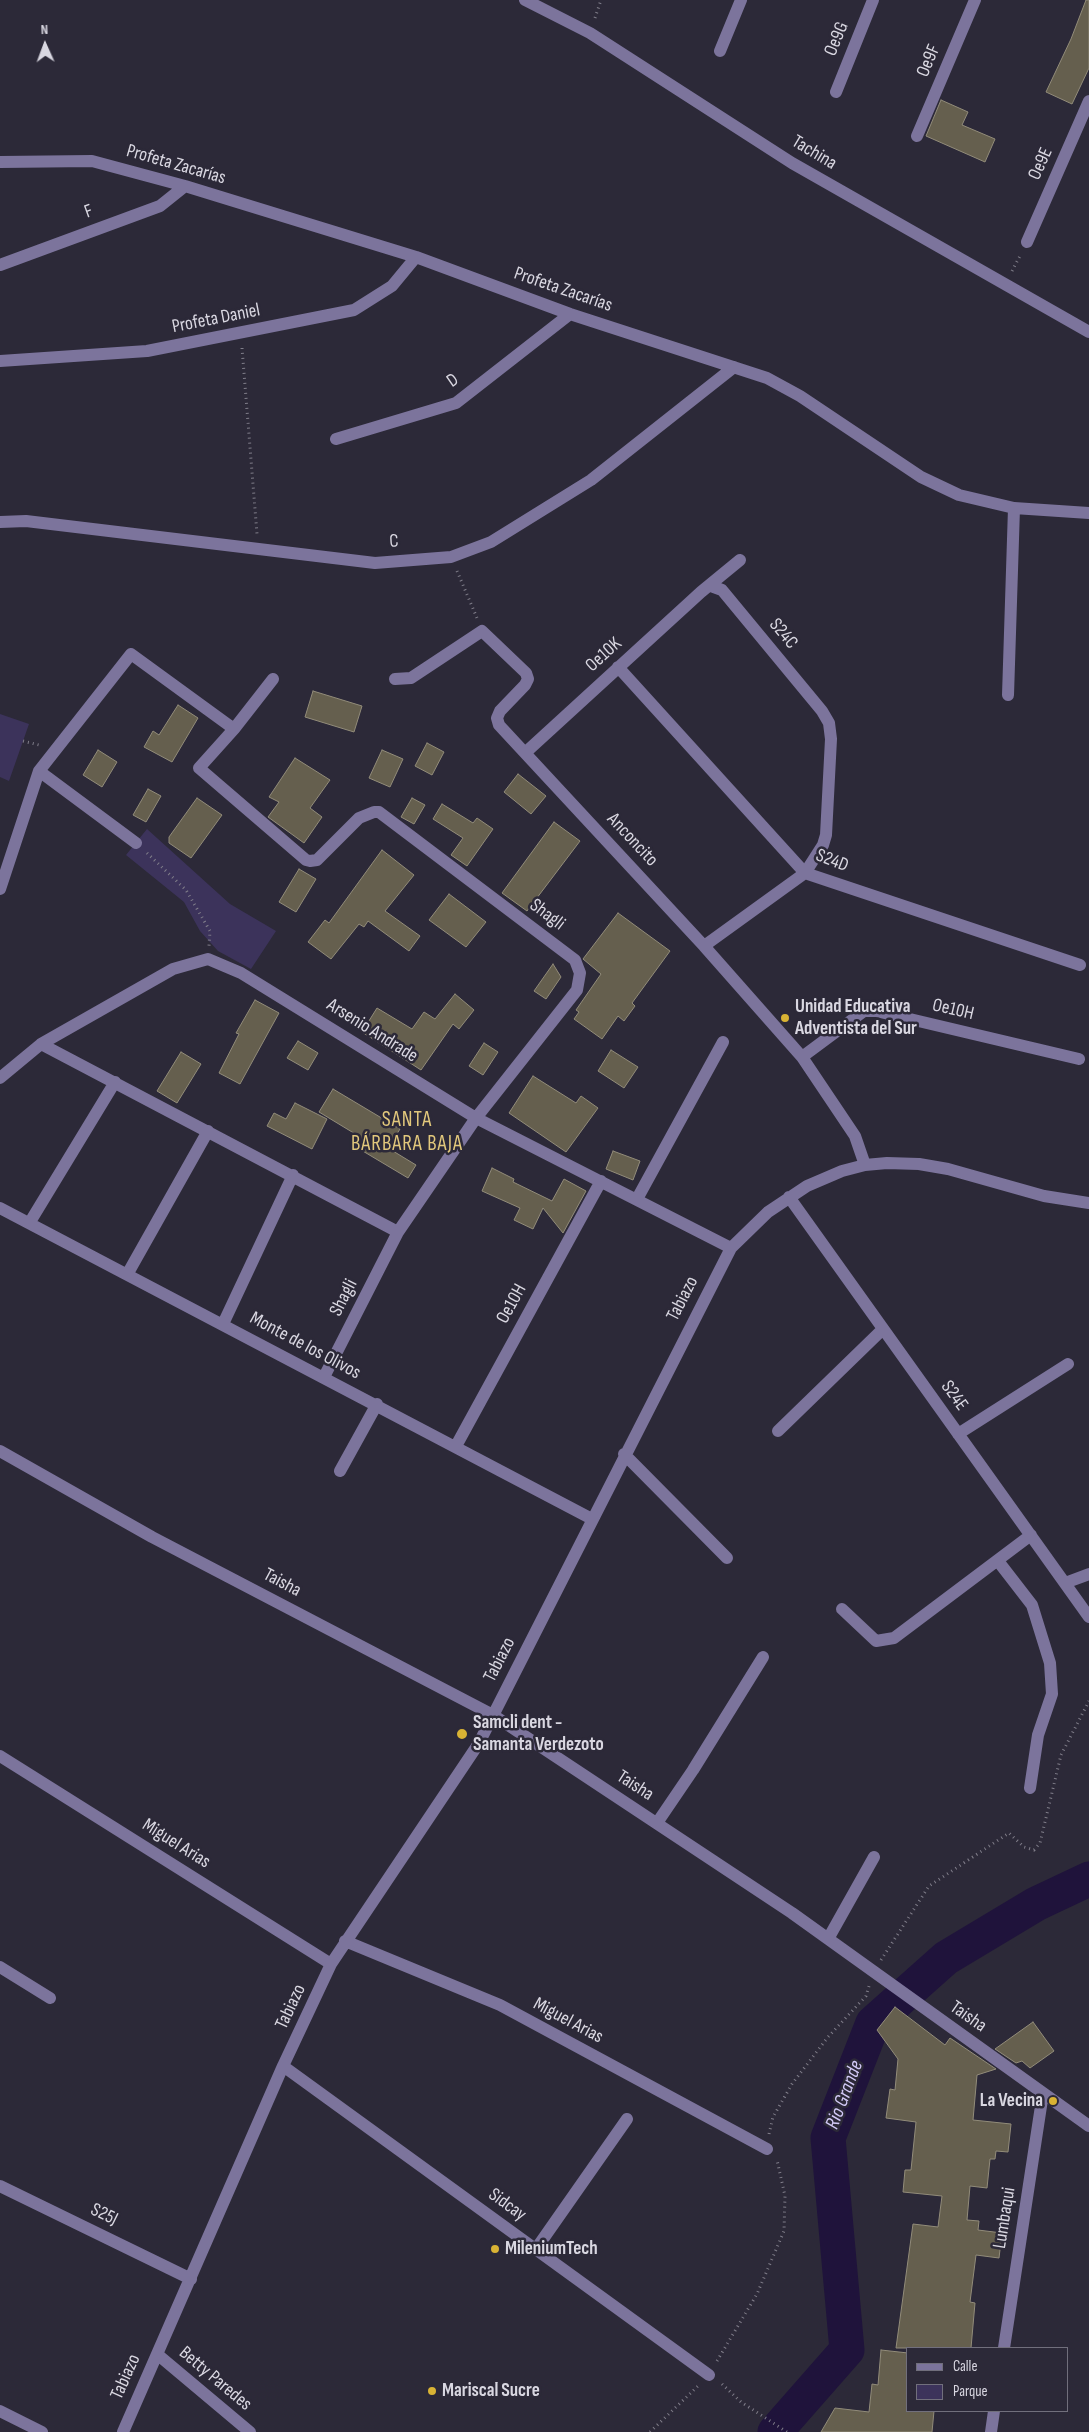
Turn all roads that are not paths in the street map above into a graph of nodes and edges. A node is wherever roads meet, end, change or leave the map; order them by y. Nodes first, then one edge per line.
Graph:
1 (525, 0) edge
2 (741, 0) edge
3 (873, 0) edge
4 (975, 0) edge
5 (720, 51) dead end
6 (836, 92) dead end
7 (1089, 101) edge
8 (917, 136) dead end
9 (0, 162) edge
10 (185, 186) junction
11 (1026, 242) road end
12 (416, 257) junction
13 (0, 265) edge
14 (570, 314) junction
15 (1089, 332) edge
16 (0, 360) edge
17 (734, 367) junction
18 (336, 439) dead end
19 (1014, 508) junction
20 (1089, 513) edge
21 (0, 522) edge
22 (740, 560) dead end
23 (711, 586) junction
24 (618, 667) junction
25 (273, 679) dead end
26 (395, 679) dead end
27 (1008, 695) dead end
28 (234, 729) junction
29 (525, 753) junction
30 (39, 771) junction
31 (136, 843) road end
32 (805, 873) junction
33 (0, 888) edge
34 (704, 946) junction
35 (1080, 965) dead end
36 (723, 1042) dead end
37 (41, 1044) junction
38 (802, 1057) junction
39 (1079, 1059) dead end
40 (0, 1078) edge
41 (115, 1082) junction
42 (476, 1118) junction
43 (208, 1131) junction
44 (865, 1165) junction
45 (293, 1175) junction
46 (601, 1181) junction
47 (789, 1197) junction
48 (637, 1199) junction
49 (1089, 1202) edge
50 (0, 1208) edge
51 (30, 1222) junction
52 (398, 1232) junction
53 (731, 1248) junction
54 (128, 1273) junction
55 (223, 1324) junction
56 (883, 1329) junction
57 (1068, 1364) dead end
58 (324, 1377) junction
59 (377, 1404) junction
60 (778, 1431) dead end
61 (958, 1434) junction
62 (456, 1446) junction
63 (0, 1452) edge
64 (624, 1454) junction
65 (340, 1470) dead end
66 (592, 1518) junction
67 (1031, 1535) junction
68 (727, 1558) dead end
69 (998, 1561) junction
70 (1089, 1574) edge
71 (1065, 1583) junction
72 (842, 1609) dead end
73 (1089, 1617) edge
74 (763, 1656) dead end
75 (493, 1715) junction
76 (1, 1760) edge
77 (1030, 1788) dead end
78 (657, 1823) junction
79 (874, 1857) dead end
80 (828, 1939) junction
81 (345, 1941) junction
82 (331, 1964) junction
83 (0, 1967) edge
84 (50, 1998) dead end
85 (283, 2066) junction
86 (1043, 2093) junction
87 (627, 2119) dead end
88 (1089, 2126) edge
89 (767, 2149) road end
90 (0, 2186) edge
91 (536, 2249) junction
92 (192, 2279) junction
93 (1004, 2347) edge
94 (157, 2354) junction
95 (710, 2375) road end
96 (0, 2411) edge
97 (994, 2412) edge
98 (42, 2432) edge
99 (123, 2432) edge
100 (250, 2432) edge
101 (991, 2432) edge

1 - 15 street, Tachina
2 - 5 street
3 - 6 street, Oe9G
4 - 8 street, Oe9F
7 - 11 street, Oe9E
9 - 10 street, Profeta Zacarías
10 - 12 street, Profeta Zacarías
10 - 13 street, F
12 - 14 street, Profeta Zacarías
12 - 16 street, Profeta Daniel
14 - 17 street, Profeta Zacarías
14 - 18 street, D
17 - 19 street, Profeta Zacarías
17 - 21 street, C
19 - 20 street, Profeta Zacarías
19 - 27 street
22 - 23 street, Oe10K
23 - 24 street, Oe10K
23 - 32 street, S24C
24 - 29 street, Oe10K
24 - 32 street, S24D
25 - 28 street, Shagli
26 - 29 street, Anconcito
28 - 30 street
28 - 42 street, Shagli
29 - 34 street, Anconcito
30 - 31 street
30 - 33 street
32 - 34 street
32 - 35 street, S24D
34 - 38 street, Anconcito
36 - 48 street
37 - 40 street
37 - 41 street
37 - 42 street, Arsenio Andrade
38 - 39 street, Oe10H
38 - 44 street, Anconcito
41 - 43 street
41 - 51 street
42 - 46 street, Arsenio Andrade
42 - 52 street, Shagli
43 - 45 street
43 - 54 street
44 - 47 street, Tabiazo
44 - 49 street, Tabiazo
45 - 52 street
45 - 55 street
46 - 48 street, Arsenio Andrade
46 - 62 street, Oe10H
47 - 53 street, Tabiazo
47 - 56 street, S24E
48 - 53 street, Arsenio Andrade
50 - 51 street, Monte de los Olivos
51 - 54 street, Monte de los Olivos
52 - 58 street, Shagli
53 - 64 street, Tabiazo
54 - 55 street, Monte de los Olivos
55 - 58 street, Monte de los Olivos
56 - 60 street
56 - 61 street, S24E
57 - 61 street
58 - 59 street, Monte de los Olivos
59 - 62 street, Monte de los Olivos
59 - 65 street
61 - 67 street, S24E
62 - 66 street, Monte de los Olivos
63 - 75 street, Taisha
64 - 66 street, Tabiazo
64 - 68 street
66 - 75 street, Tabiazo
67 - 69 street
67 - 71 street, S24E
69 - 72 street
69 - 77 street
70 - 71 street
71 - 73 street, S24E
74 - 78 street
75 - 78 street, Taisha
75 - 81 street, Tabiazo
76 - 82 street, Miguel Arias
78 - 80 street, Taisha
79 - 80 street
80 - 86 street, Taisha
81 - 82 street, Tabiazo
81 - 89 street, Miguel Arias
82 - 85 street, Tabiazo
83 - 84 street
85 - 91 street, Sidcay
85 - 92 street, Tabiazo
86 - 88 street, Taisha
86 - 93 street, Lumbaqui
87 - 91 street
90 - 92 street, S25J
91 - 95 street, Sidcay
92 - 94 street, Tabiazo
94 - 99 street, Tabiazo
94 - 100 street, Betty Paredes
96 - 98 street
97 - 101 street

